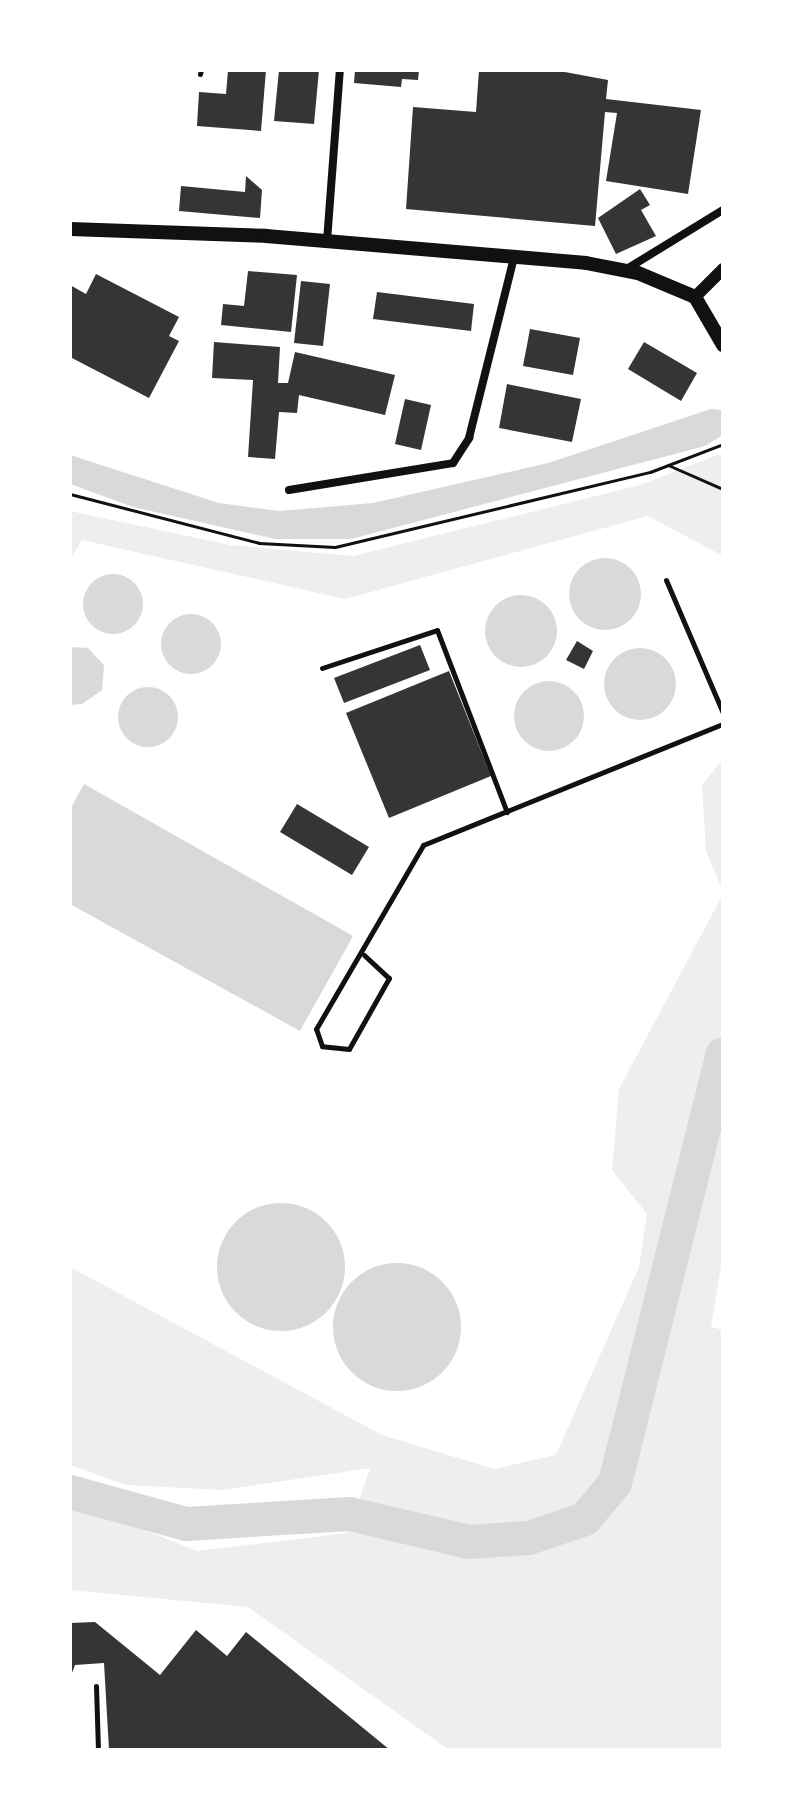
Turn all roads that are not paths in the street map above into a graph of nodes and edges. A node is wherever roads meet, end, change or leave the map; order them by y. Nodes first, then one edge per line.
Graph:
1 (340, 70) edge
2 (723, 210) edge
3 (70, 229) edge
4 (327, 241) junction
5 (514, 257) junction
6 (723, 269) edge
7 (624, 270) junction
8 (695, 297) junction
9 (723, 345) edge
10 (289, 490) dead end
11 (666, 580) dead end
12 (322, 668) dead end
13 (723, 713) edge
14 (723, 724) edge
15 (507, 812) junction
16 (364, 955) junction
17 (96, 1686) dead end
18 (98, 1750) edge

1 - 4 street
2 - 7 street
3 - 4 main road
4 - 5 main road
5 - 7 main road
5 - 10 street
6 - 8 street
7 - 8 main road
8 - 9 main road
11 - 13 lane
12 - 15 lane
14 - 15 lane
15 - 16 lane
16 - 16 lane
17 - 18 lane

